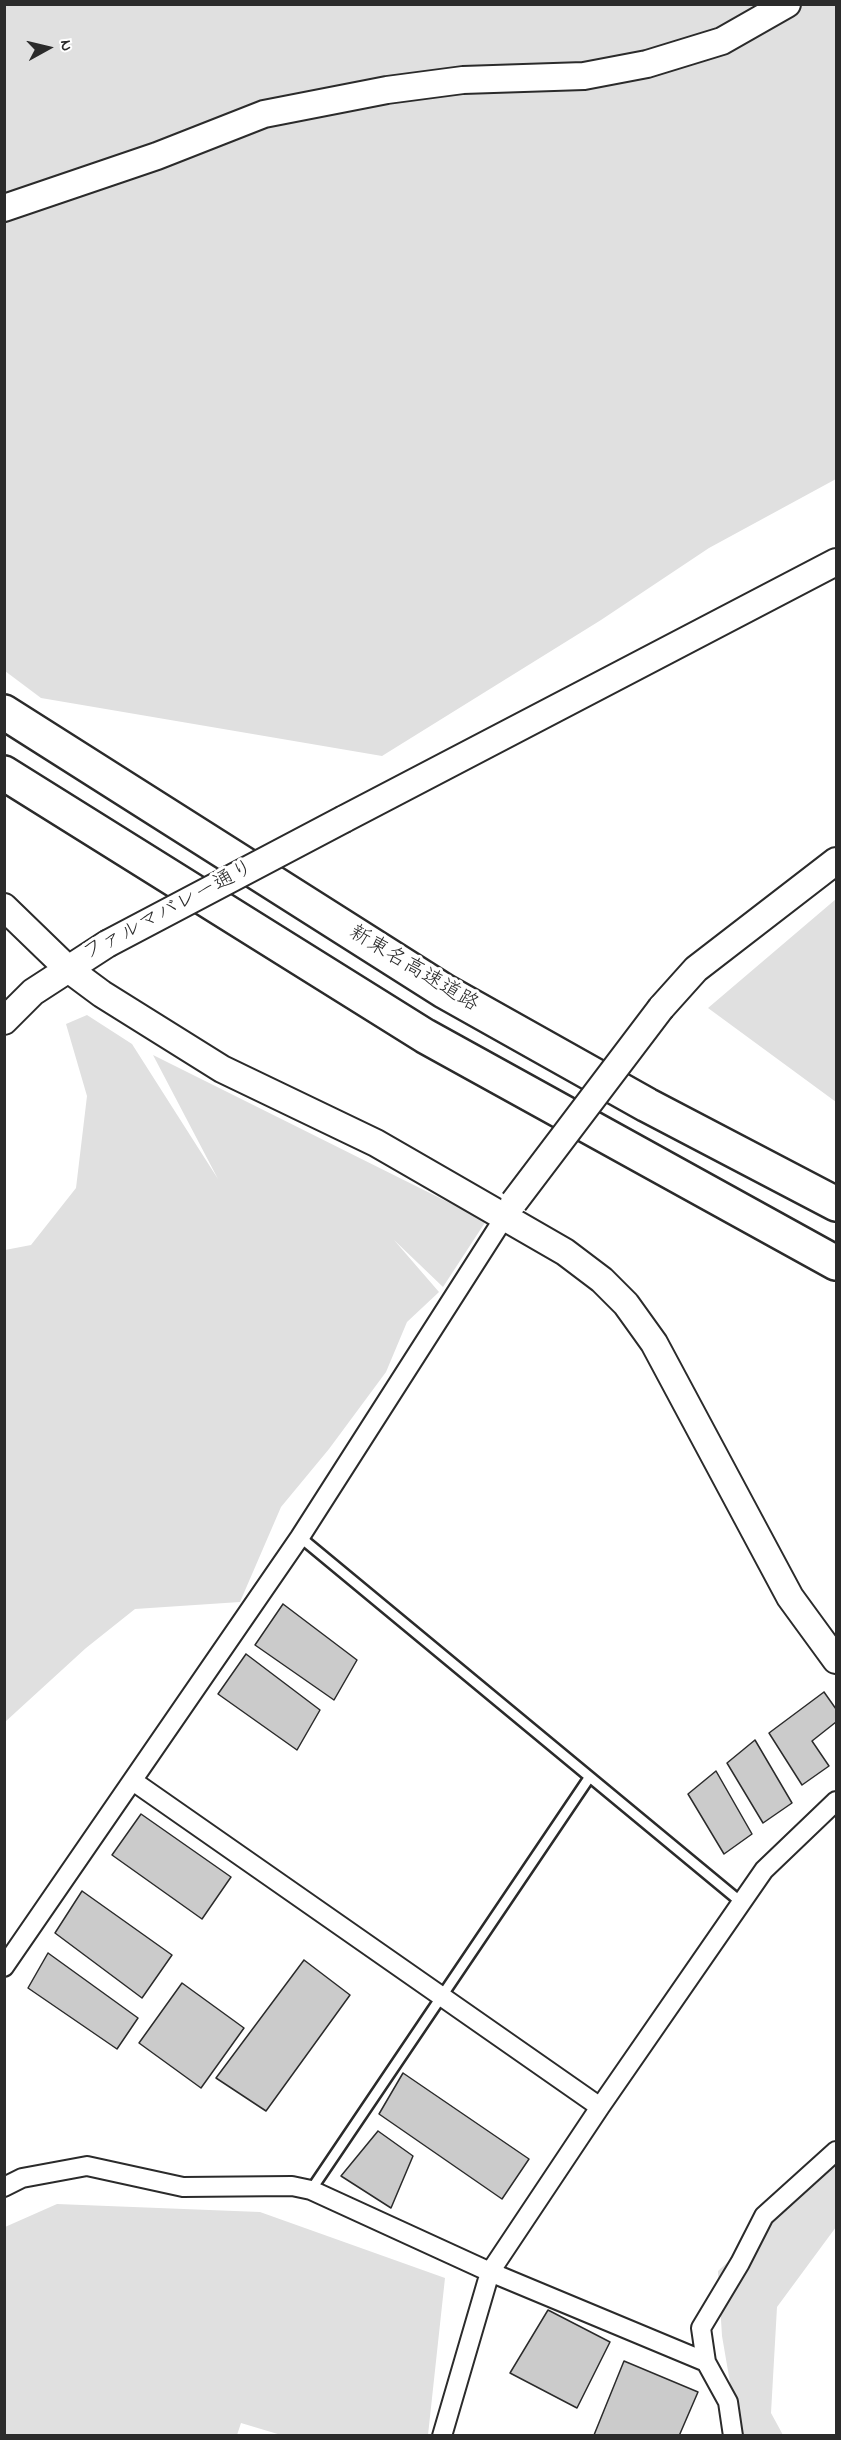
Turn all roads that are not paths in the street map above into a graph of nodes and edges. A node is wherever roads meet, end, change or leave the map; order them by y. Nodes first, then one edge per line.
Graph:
1 (787, 4) edge
2 (4, 208) edge
3 (837, 562) edge
4 (4, 712) edge
5 (4, 773) edge
6 (837, 861) edge
7 (4, 907) edge
8 (67, 968) junction
9 (4, 1021) edge
10 (837, 1204) edge
11 (509, 1210) junction
12 (837, 1263) edge
13 (300, 1537) junction
14 (837, 1660) edge
15 (589, 1778) junction
16 (134, 1781) junction
17 (837, 1801) edge
18 (741, 1903) junction
19 (4, 1967) edge
20 (441, 1996) junction
21 (600, 2107) junction
22 (837, 2151) edge
23 (4, 2187) edge
24 (312, 2190) junction
25 (490, 2272) junction
26 (706, 2362) junction
27 (442, 2436) edge
28 (733, 2436) edge

1 - 2 street
3 - 8 street, ファルマバレー通り, bridge
4 - 10 highway, 新東名高速道路
5 - 12 highway
6 - 11 street, bridge
7 - 8 street
8 - 9 street, ファルマバレー通り
8 - 11 street
11 - 13 street
11 - 14 street
13 - 15 lane
13 - 16 street
15 - 18 lane
15 - 20 lane
16 - 19 street
16 - 20 street
17 - 18 street
18 - 21 street
20 - 21 street
20 - 24 lane
21 - 25 street
22 - 26 street
23 - 24 street
24 - 25 street
25 - 26 street
25 - 27 street
26 - 28 street

